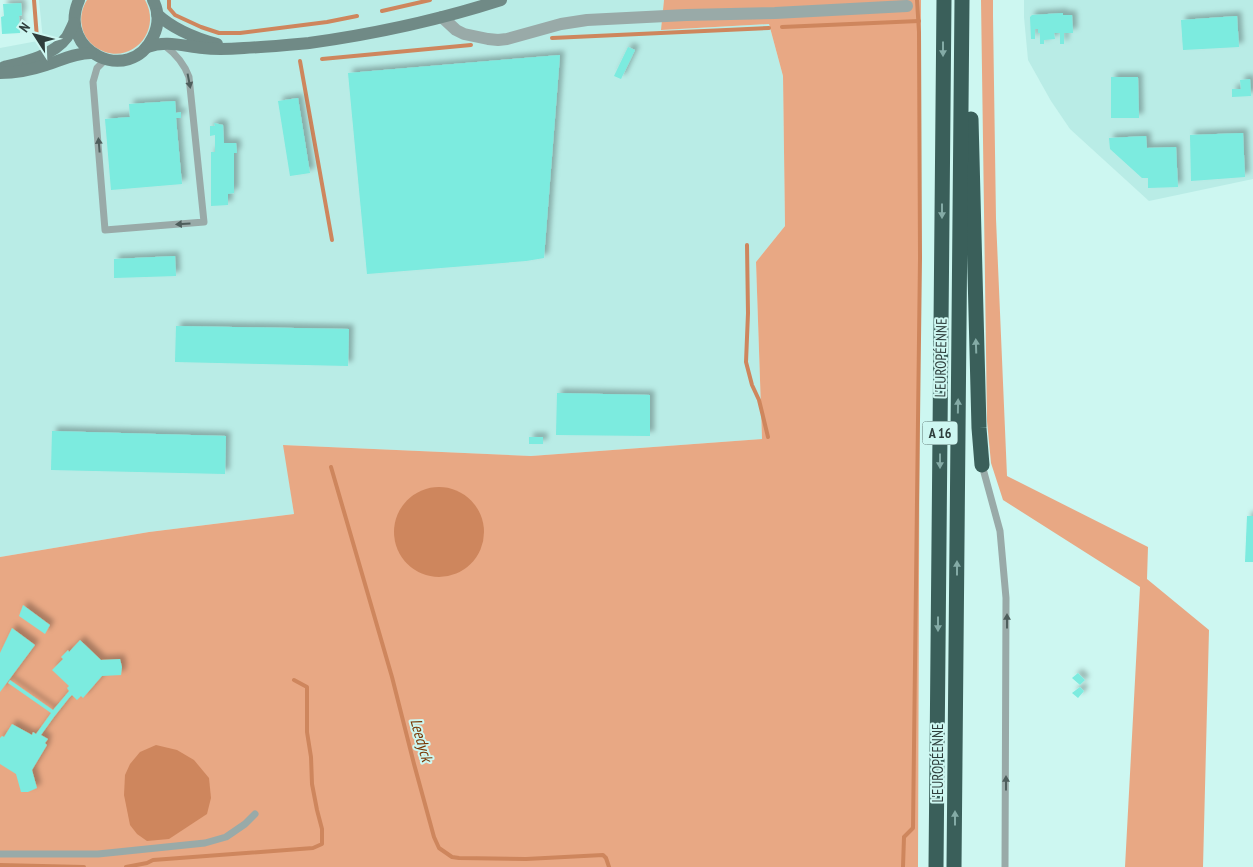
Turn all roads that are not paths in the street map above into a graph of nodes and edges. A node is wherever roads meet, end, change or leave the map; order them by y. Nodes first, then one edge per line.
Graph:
1 (79, 0) edge
2 (153, 0) edge
3 (501, 0) edge
4 (944, 0) edge
5 (962, 0) edge
6 (969, 0) edge
7 (907, 6) dead end
8 (157, 14) junction
9 (442, 17) junction
10 (74, 22) junction
11 (162, 43) junction
12 (147, 47) junction
13 (241, 49) junction
14 (91, 53) junction
15 (105, 60) junction
16 (0, 68) edge
17 (0, 74) edge
18 (982, 465) joint
19 (255, 814) dead end
20 (0, 854) edge
21 (936, 867) edge
22 (954, 867) edge
23 (1005, 867) edge

1 - 10 street
2 - 8 street
3 - 9 street
4 -> 21 highway, L'EUROPÉENNE / A 16
22 -> 5 highway, L'EUROPÉENNE / A 16
18 -> 6 highway
7 - 9 street
8 - 12 street
8 - 13 street
9 - 13 street
10 - 14 street
10 - 16 street
11 - 12 street
11 - 13 street
11 -> 15 lane
12 - 15 street
14 - 15 street
14 - 17 street
23 -> 18 lane
19 - 20 lane

